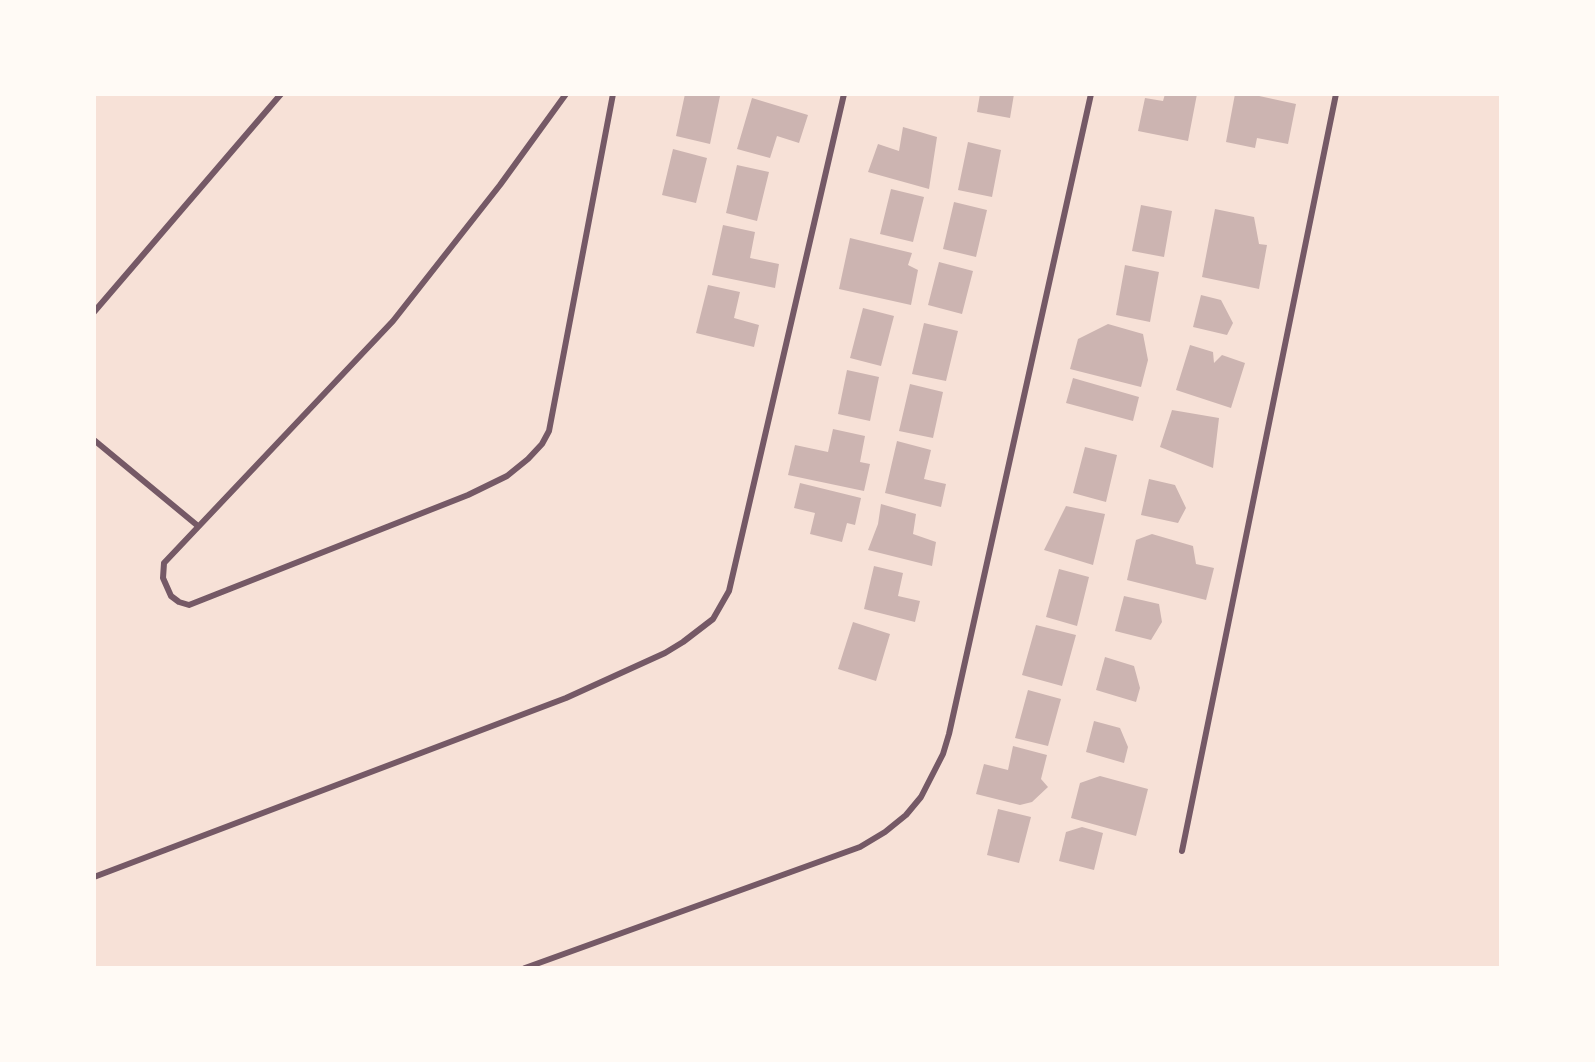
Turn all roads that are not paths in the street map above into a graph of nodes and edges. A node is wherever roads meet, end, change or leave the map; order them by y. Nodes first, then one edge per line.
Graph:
1 (281, 94) edge
2 (566, 94) edge
3 (613, 94) edge
4 (844, 94) edge
5 (1091, 94) edge
6 (1336, 94) edge
7 (94, 312) edge
8 (94, 440) edge
9 (198, 526) junction
10 (1182, 851) dead end
11 (94, 877) edge
12 (525, 968) edge

1 - 7 street
2 - 9 street
3 - 9 street
4 - 11 street
5 - 12 street
6 - 10 street
8 - 9 street

